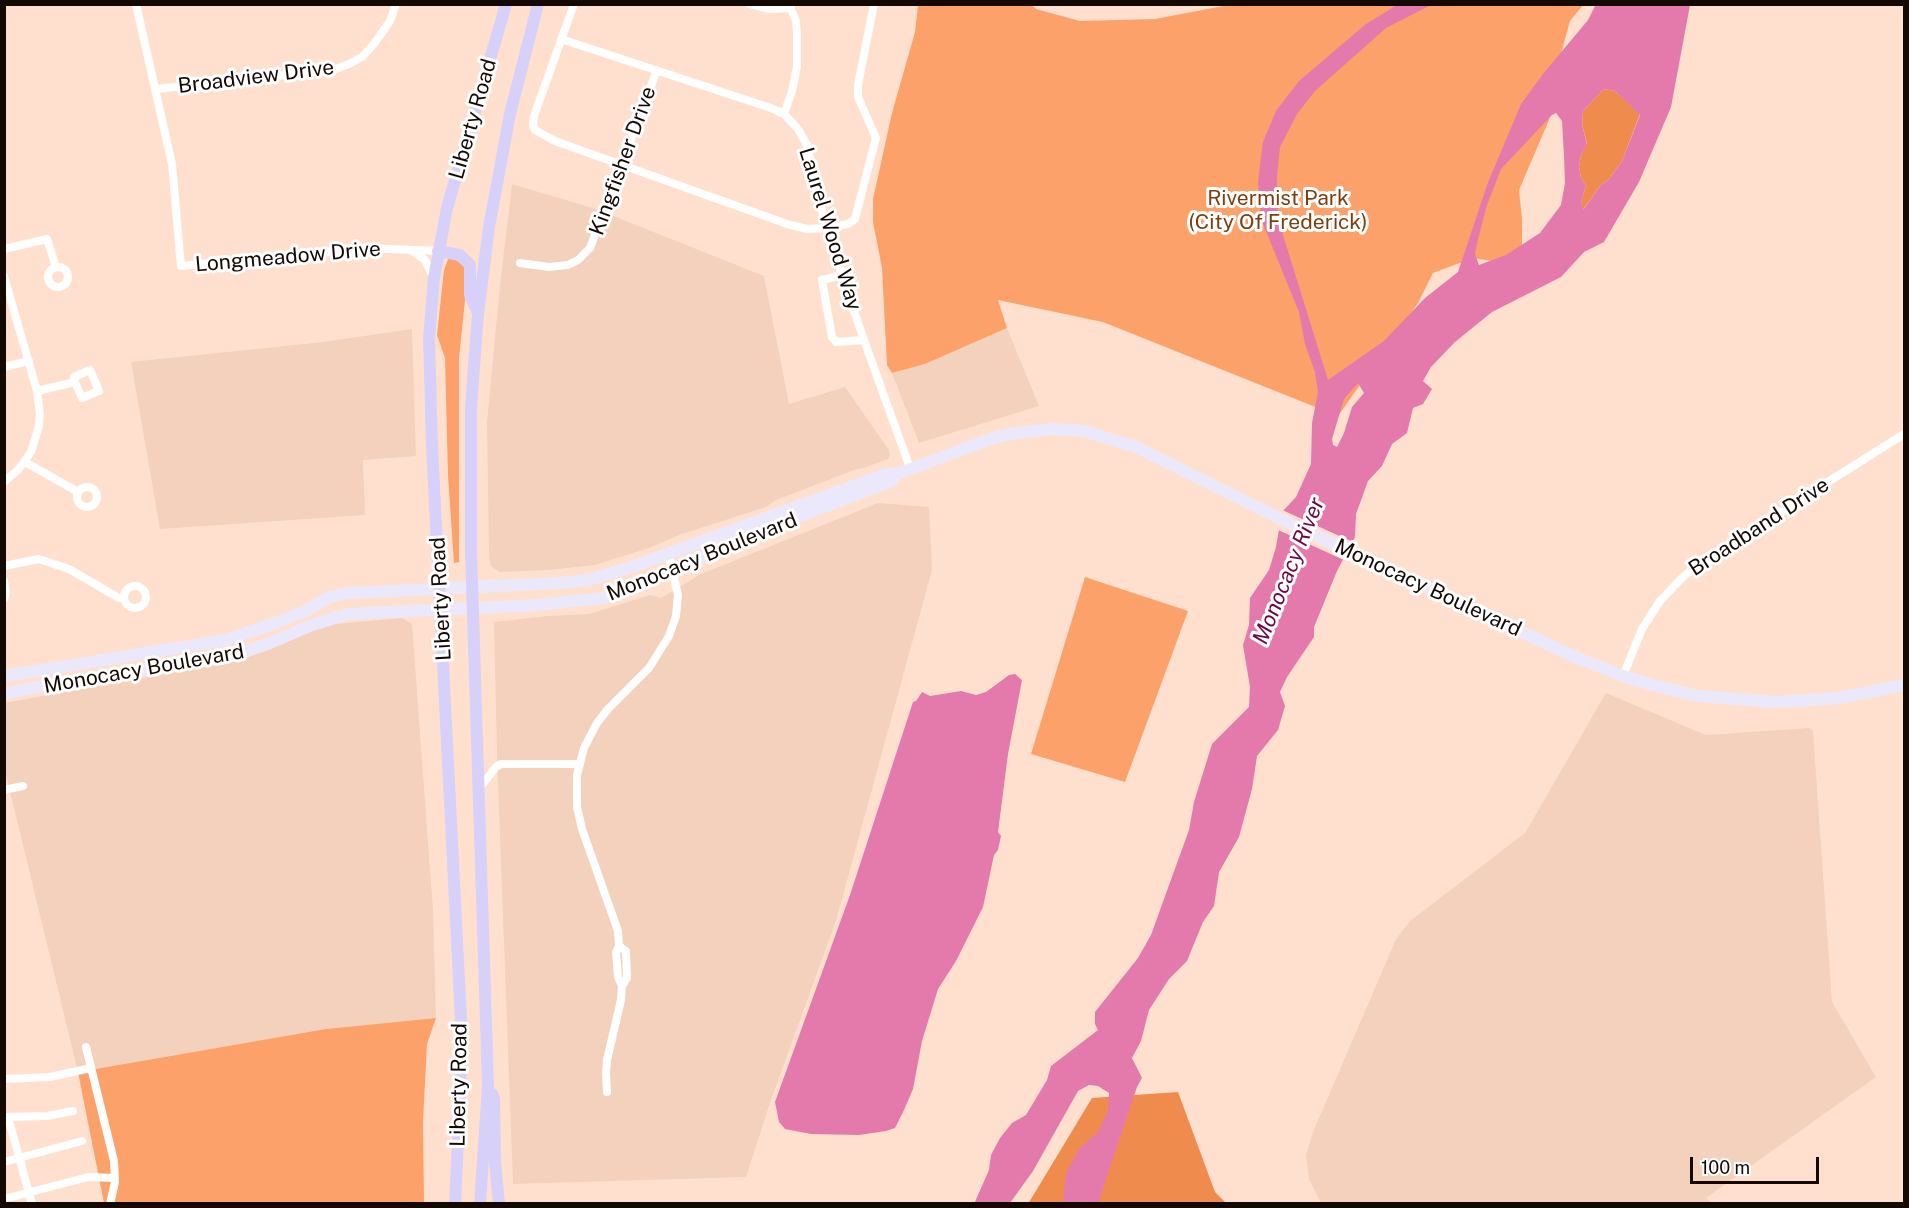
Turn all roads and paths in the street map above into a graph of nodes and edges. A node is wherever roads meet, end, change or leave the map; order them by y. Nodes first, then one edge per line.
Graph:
1 (136, 4) edge
2 (396, 4) edge
3 (506, 4) edge
4 (537, 4) edge
5 (574, 4) edge
6 (750, 4) edge
7 (874, 4) edge
8 (790, 6) edge
9 (561, 39) junction
10 (657, 70) junction
11 (156, 89) junction
12 (784, 114) junction
13 (622, 165) junction
14 (826, 228) junction
15 (408, 248) junction
16 (4, 249) edge
17 (438, 251) junction
18 (520, 263) dead end
19 (56, 267) dead end
20 (842, 275) junction
21 (4, 276) edge
22 (434, 278) junction
23 (478, 314) junction
24 (864, 340) junction
25 (29, 361) junction
26 (4, 367) edge
27 (75, 382) dead end
28 (37, 391) junction
29 (1905, 434) edge
30 (25, 462) junction
31 (910, 468) junction
32 (897, 474) junction
33 (4, 482) edge
34 (78, 492) dead end
35 (668, 553) junction
36 (4, 566) edge
37 (673, 571) junction
38 (4, 581) edge
39 (472, 586) junction
40 (440, 588) junction
41 (124, 598) dead end
42 (4, 599) edge
43 (472, 608) junction
44 (441, 609) junction
45 (4, 676) edge
46 (1623, 676) junction
47 (1905, 685) edge
48 (4, 694) edge
49 (579, 764) junction
50 (23, 786) dead end
51 (4, 790) edge
52 (478, 790) junction
53 (86, 1047) dead end
54 (91, 1068) junction
55 (4, 1078) edge
56 (488, 1086) junction
57 (607, 1092) dead end
58 (73, 1111) dead end
59 (6, 1117) edge
60 (82, 1141) dead end
61 (19, 1158) junction
62 (4, 1162) edge
63 (115, 1178) junction
64 (29, 1193) junction
65 (4, 1199) edge
66 (457, 1201) edge
67 (32, 1203) edge
68 (110, 1203) edge
69 (480, 1203) edge
70 (499, 1203) edge

1 - 11 street, Longmeadow Drive
2 - 11 street, Broadview Drive
3 - 17 main road, Liberty Road
4 - 23 main road, Liberty Road
5 - 9 street
6 - 8 street
7 - 14 street
8 - 12 street
9 - 10 street, Laurel Wood Way
9 - 13 street
10 - 12 street, Laurel Wood Way
10 - 13 street, Kingfisher Drive
11 - 15 street, Longmeadow Drive
12 - 14 street, Laurel Wood Way
13 - 14 street
13 - 18 street, Kingfisher Drive
14 - 20 street, Laurel Wood Way
15 - 17 street, Longmeadow Drive
15 - 22 street, Longmeadow Drive
16 - 19 street
17 - 22 main road, Liberty Road
17 - 23 main road
20 - 24 street, Laurel Wood Way
20 - 24 street
21 - 25 street
22 - 40 main road, Liberty Road
23 - 39 main road, Liberty Road
24 - 31 street, Laurel Wood Way
25 - 26 street
25 - 28 street
27 - 28 street
28 - 30 street
29 - 46 street, Broadband Drive
30 - 33 street
30 - 34 street
31 - 32 main road, Monocacy Boulevard
31 - 46 main road, Monocacy Boulevard
32 - 35 main road, Monocacy Boulevard
32 - 37 main road, Monocacy Boulevard
35 - 37 street
35 - 39 main road, Monocacy Boulevard
36 - 41 street
37 - 43 main road, Monocacy Boulevard
37 - 49 street
38 - 42 street
39 - 40 main road, Monocacy Boulevard
39 - 43 main road, Liberty Road
40 - 44 main road, Liberty Road
40 - 45 main road, Monocacy Boulevard
43 - 44 main road, Monocacy Boulevard
43 - 52 main road, Liberty Road
44 - 48 main road, Monocacy Boulevard
44 - 66 main road, Liberty Road
46 - 47 main road, Monocacy Boulevard
49 - 52 street
49 - 57 street
50 - 51 street
52 - 56 main road, Liberty Road
53 - 54 street
54 - 55 street
54 - 63 street
56 - 69 main road, Liberty Road
56 - 70 main road
58 - 59 street
59 - 61 street
60 - 61 street
61 - 62 street
61 - 64 street
63 - 64 street
63 - 68 street
64 - 65 street
64 - 67 street

